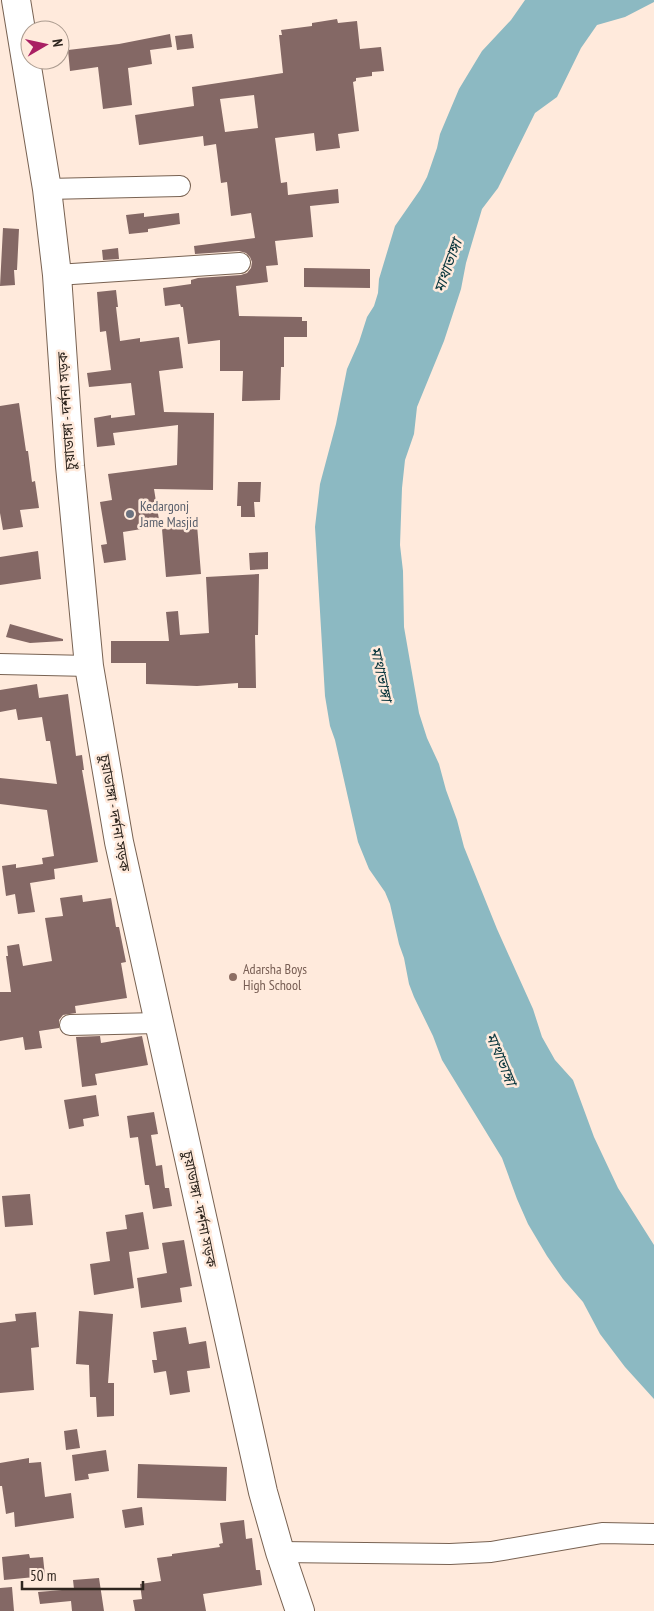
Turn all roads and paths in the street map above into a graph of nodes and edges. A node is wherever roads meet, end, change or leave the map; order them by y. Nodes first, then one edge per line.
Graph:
1 (16, 0) edge
2 (180, 186) dead end
3 (47, 189) junction
4 (240, 264) dead end
5 (57, 275) junction
6 (0, 664) edge
7 (89, 666) junction
8 (158, 1023) junction
9 (70, 1025) dead end
10 (654, 1534) edge
11 (280, 1552) junction
12 (300, 1611) edge

1 - 3 main road, চুয়াডাঙ্গা - দর্শনা সড়ক
2 - 3 street
3 - 5 main road, চুয়াডাঙ্গা - দর্শনা সড়ক
4 - 5 street
5 - 7 main road, চুয়াডাঙ্গা - দর্শনা সড়ক
6 - 7 street
7 - 8 main road, চুয়াডাঙ্গা - দর্শনা সড়ক
8 - 9 street
8 - 11 main road, চুয়াডাঙ্গা - দর্শনা সড়ক
10 - 11 street
11 - 12 main road, চুয়াডাঙ্গা - দর্শনা সড়ক

